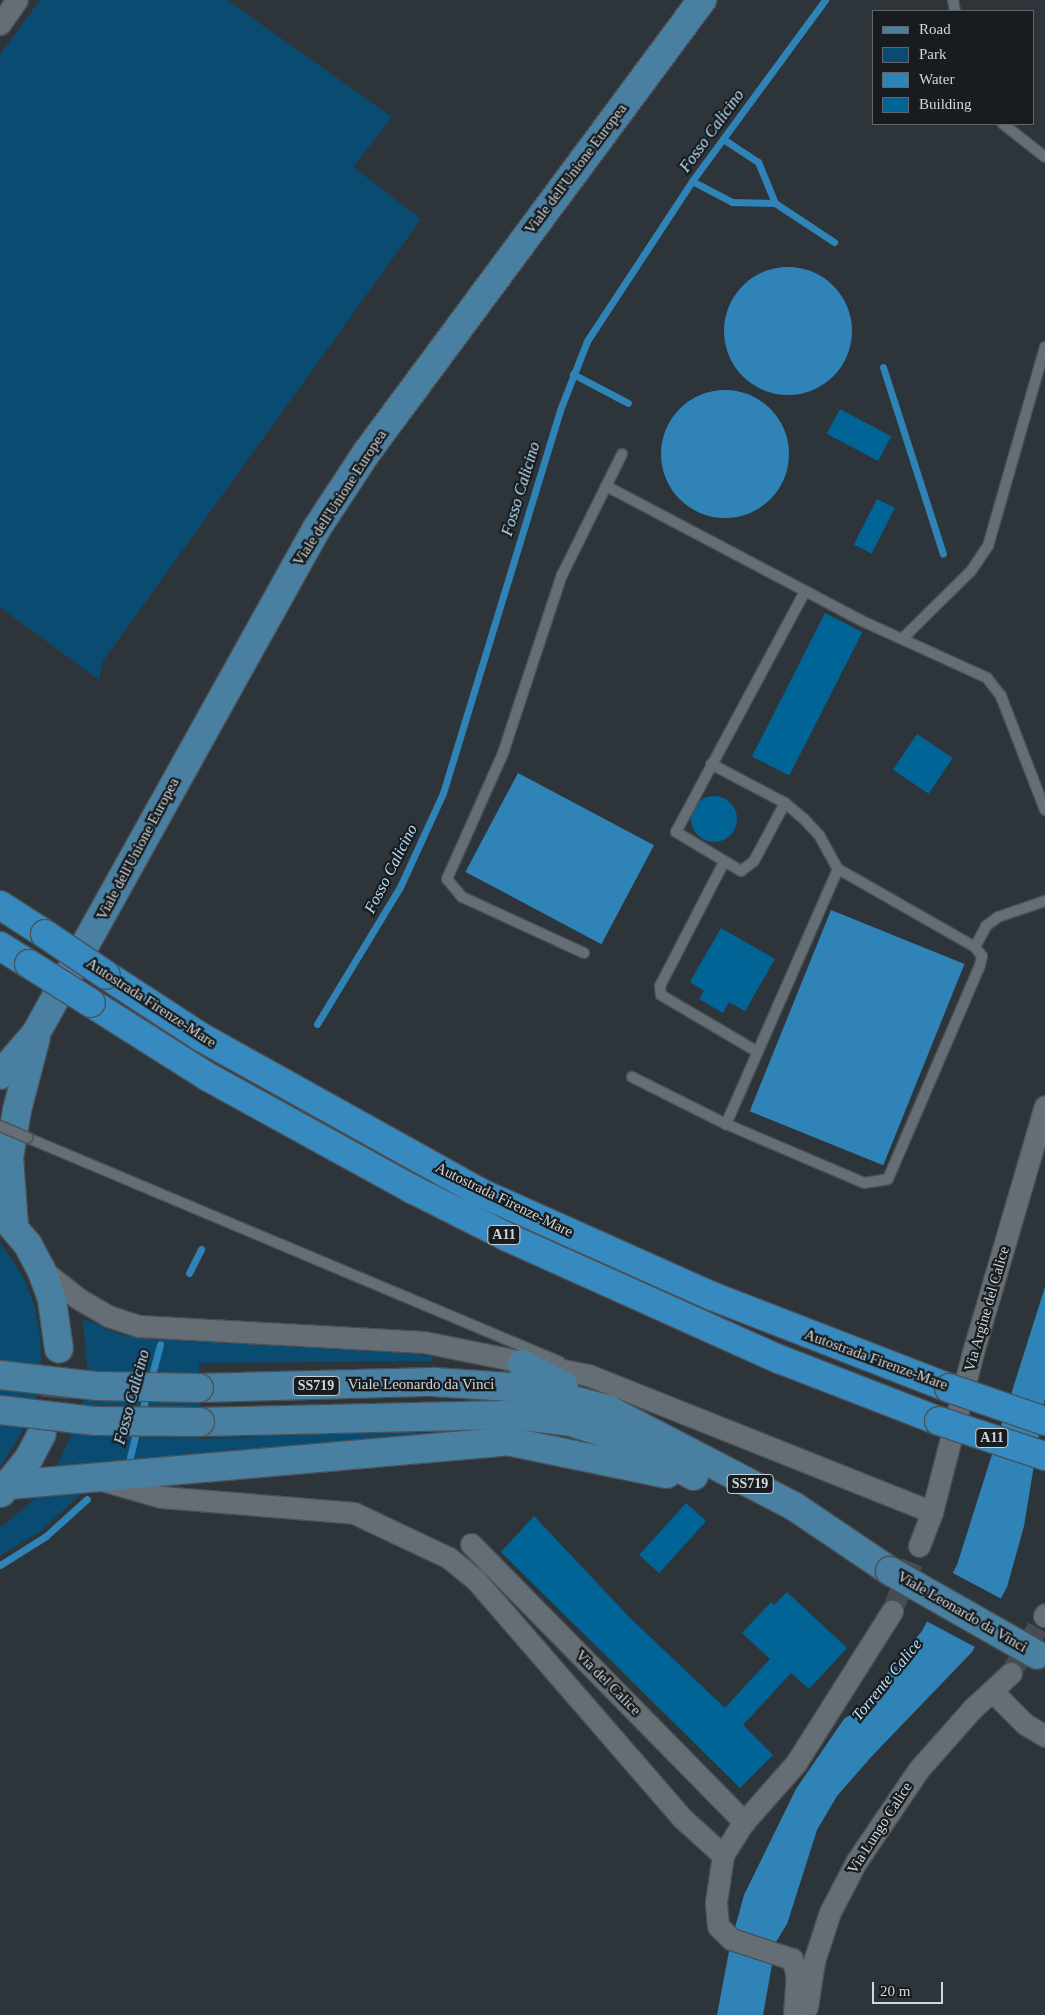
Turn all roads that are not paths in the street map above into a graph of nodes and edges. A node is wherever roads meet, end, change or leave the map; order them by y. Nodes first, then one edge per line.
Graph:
1 (17, 0) edge
2 (702, 0) edge
3 (0, 24) edge
4 (1004, 125) edge
5 (1045, 157) edge
6 (1045, 347) edge
7 (622, 454) dead end
8 (606, 486) junction
9 (805, 591) junction
10 (903, 638) junction
11 (711, 764) junction
12 (785, 803) junction
13 (1045, 810) edge
14 (724, 862) junction
15 (838, 869) junction
16 (1045, 901) edge
17 (0, 905) edge
18 (0, 946) edge
19 (975, 947) junction
20 (584, 953) dead end
21 (36, 1033) junction
22 (756, 1051) junction
23 (0, 1075) edge
24 (632, 1077) dead end
25 (1045, 1106) edge
26 (726, 1124) junction
27 (0, 1126) edge
28 (7, 1219) edge
29 (41, 1269) junction
30 (59, 1349) tunnel mouth
31 (522, 1364) junction
32 (0, 1375) edge
33 (588, 1376) junction
34 (607, 1409) junction
35 (0, 1410) edge
36 (1045, 1421) edge
37 (42, 1434) tunnel mouth
38 (1045, 1456) edge
39 (90, 1476) junction
40 (710, 1484) junction
41 (5, 1489) edge
42 (932, 1512) junction
43 (471, 1544) dead end
44 (918, 1546) tunnel mouth
45 (888, 1570) junction
46 (892, 1611) tunnel mouth
47 (1041, 1658) edge
48 (1011, 1673) tunnel mouth
49 (993, 1692) junction
50 (1045, 1736) edge
51 (744, 1822) junction
52 (723, 1855) junction
53 (794, 2015) edge
54 (806, 2015) edge

1 - 3 street
2 - 21 main road, Viale dell'Unione Europea
4 - 5 lane
6 - 10 lane
7 - 8 lane
8 - 9 lane
8 - 20 lane
9 - 10 lane
9 - 11 lane
10 - 13 lane
11 - 12 lane
11 - 14 lane
12 - 14 lane
12 - 15 lane
14 - 22 lane
15 - 19 lane
15 - 22 lane
16 - 19 lane
17 - 36 highway, Autostrada Firenze-Mare / A11, bridge
18 - 38 highway, Autostrada Firenze-Mare / A11, bridge
19 - 26 lane
21 - 23 main road, Viale dell'Unione Europea
21 - 28 main road, Viale dell'Unione Europea
22 - 26 lane
24 - 26 lane
25 - 42 street, Via Argine del Calice
27 - 33 lane, bridge
28 - 29 main road, Viale dell'Unione Europea
29 - 30 main road, Viale dell'Unione Europea
29 - 31 street, Viale Leonardo da Vinci
31 - 33 street, Viale Leonardo da Vinci
31 - 34 main road
32 - 34 main road, Viale Leonardo da Vinci / SS719, bridge
33 - 42 street, Viale Leonardo da Vinci
34 - 45 main road, Viale Leonardo da Vinci / SS719
35 - 40 main road, Viale Leonardo da Vinci / SS719, bridge
37 - 41 main road
39 - 40 main road
39 - 41 main road
39 - 52 street
40 - 45 main road, Viale Leonardo da Vinci / SS719
42 - 44 street, Via Argine del Calice
43 - 51 street, Via del Calice
45 - 47 main road, Viale Leonardo da Vinci / SS719, bridge
46 - 51 street
48 - 49 street, Via Lungo Calice
49 - 50 street
49 - 54 street, Via Lungo Calice
51 - 52 street
52 - 53 street

